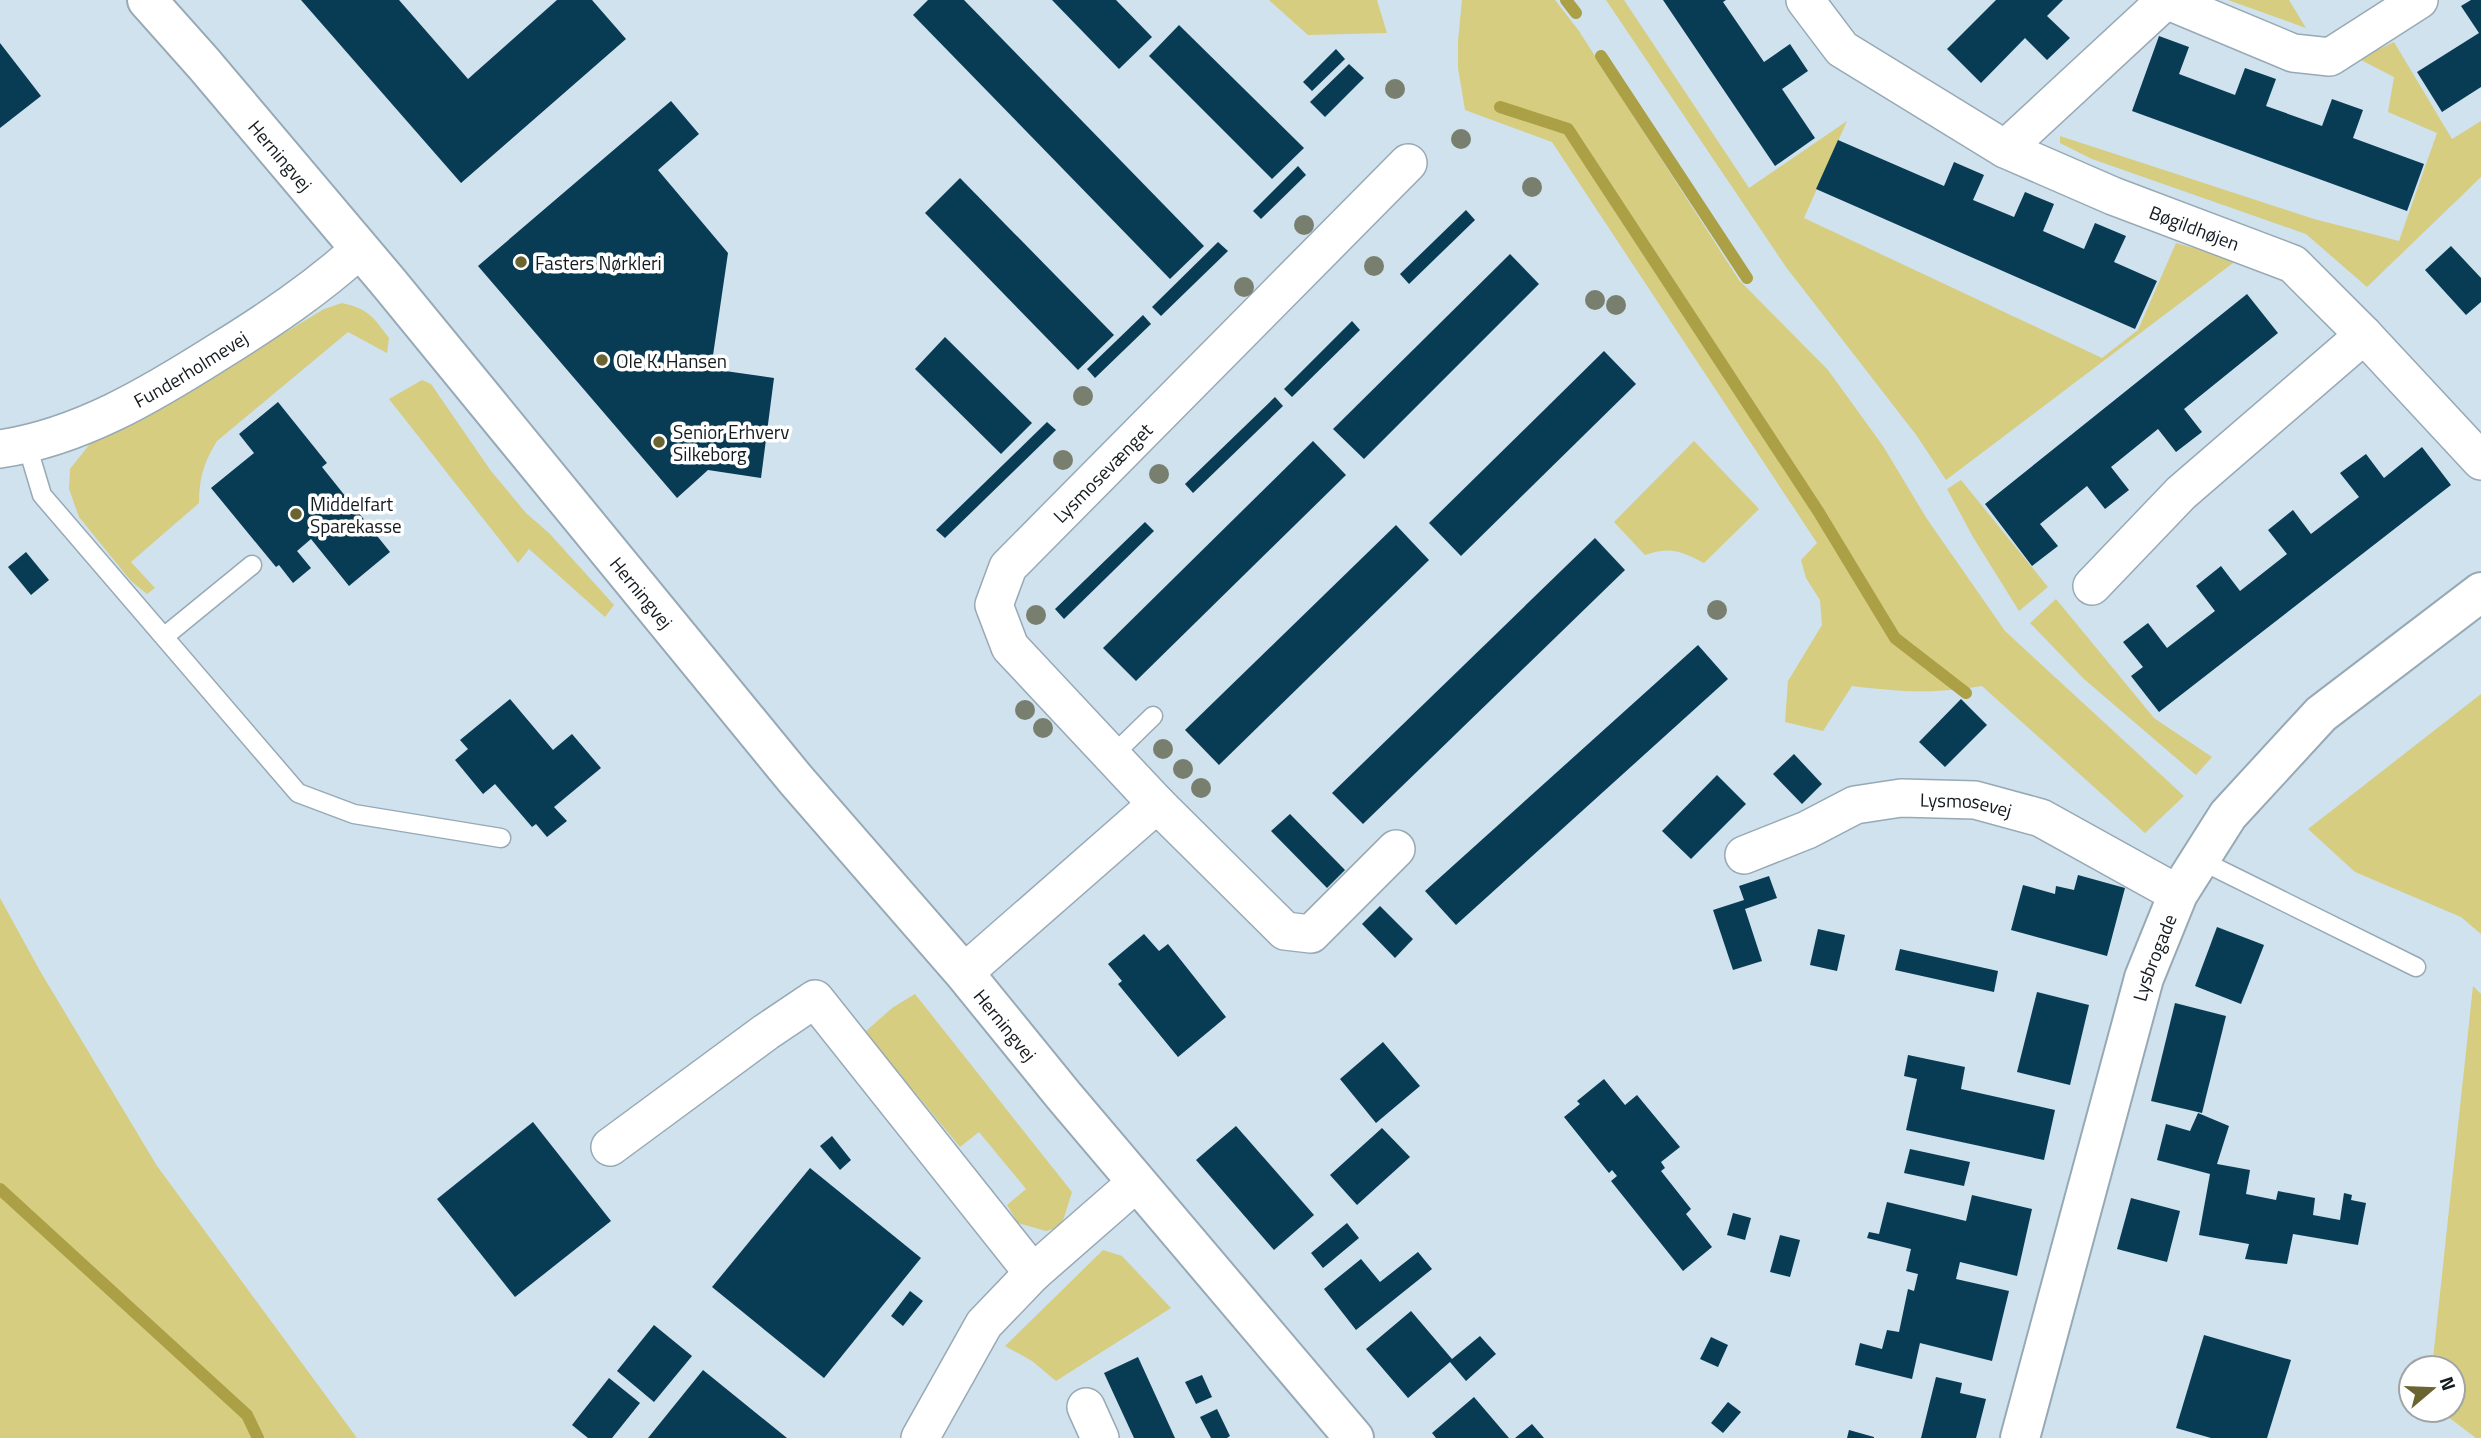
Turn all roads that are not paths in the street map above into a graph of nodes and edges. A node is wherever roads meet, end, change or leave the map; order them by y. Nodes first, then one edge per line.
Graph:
1 (147, 0) edge
2 (1805, 0) edge
3 (2419, 0) edge
4 (2005, 149) junction
5 (1408, 163) dead end
6 (360, 249) junction
7 (2364, 335) junction
8 (14, 447) edge
9 (2481, 461) edge
10 (252, 565) dead end
11 (2092, 586) dead end
12 (2481, 592) edge
13 (165, 636) junction
14 (1153, 716) dead end
15 (1112, 756) junction
16 (1157, 804) junction
17 (501, 838) dead end
18 (1396, 849) dead end
19 (1744, 855) dead end
20 (2200, 860) junction
21 (2178, 894) junction
22 (2416, 967) dead end
23 (964, 973) junction
24 (610, 1147) dead end
25 (1137, 1182) junction
26 (1033, 1273) junction
27 (920, 1438) edge
28 (1354, 1438) edge
29 (2020, 1438) edge

1 - 6 street, Herningvej
2 - 4 street, Bøgildhøjen
3 - 4 street
4 - 7 street, Bøgildhøjen
5 - 15 street, Lysmosevænget
6 - 8 street, Funderholmevej
6 - 23 street, Herningvej
7 - 9 street, Bøgildhøjen
7 - 11 street
8 - 13 lane
10 - 13 lane
12 - 20 street, Lysbrogade
13 - 17 lane
14 - 15 lane
15 - 16 street, Lysmosevænget
16 - 18 street, Lysmosevænget
16 - 23 street
19 - 21 street, Lysmosevej
20 - 21 street, Lysbrogade
20 - 22 lane
21 - 29 street, Lysbrogade
23 - 25 street, Herningvej
24 - 26 street
25 - 26 street
25 - 28 street, Herningvej
26 - 27 street

